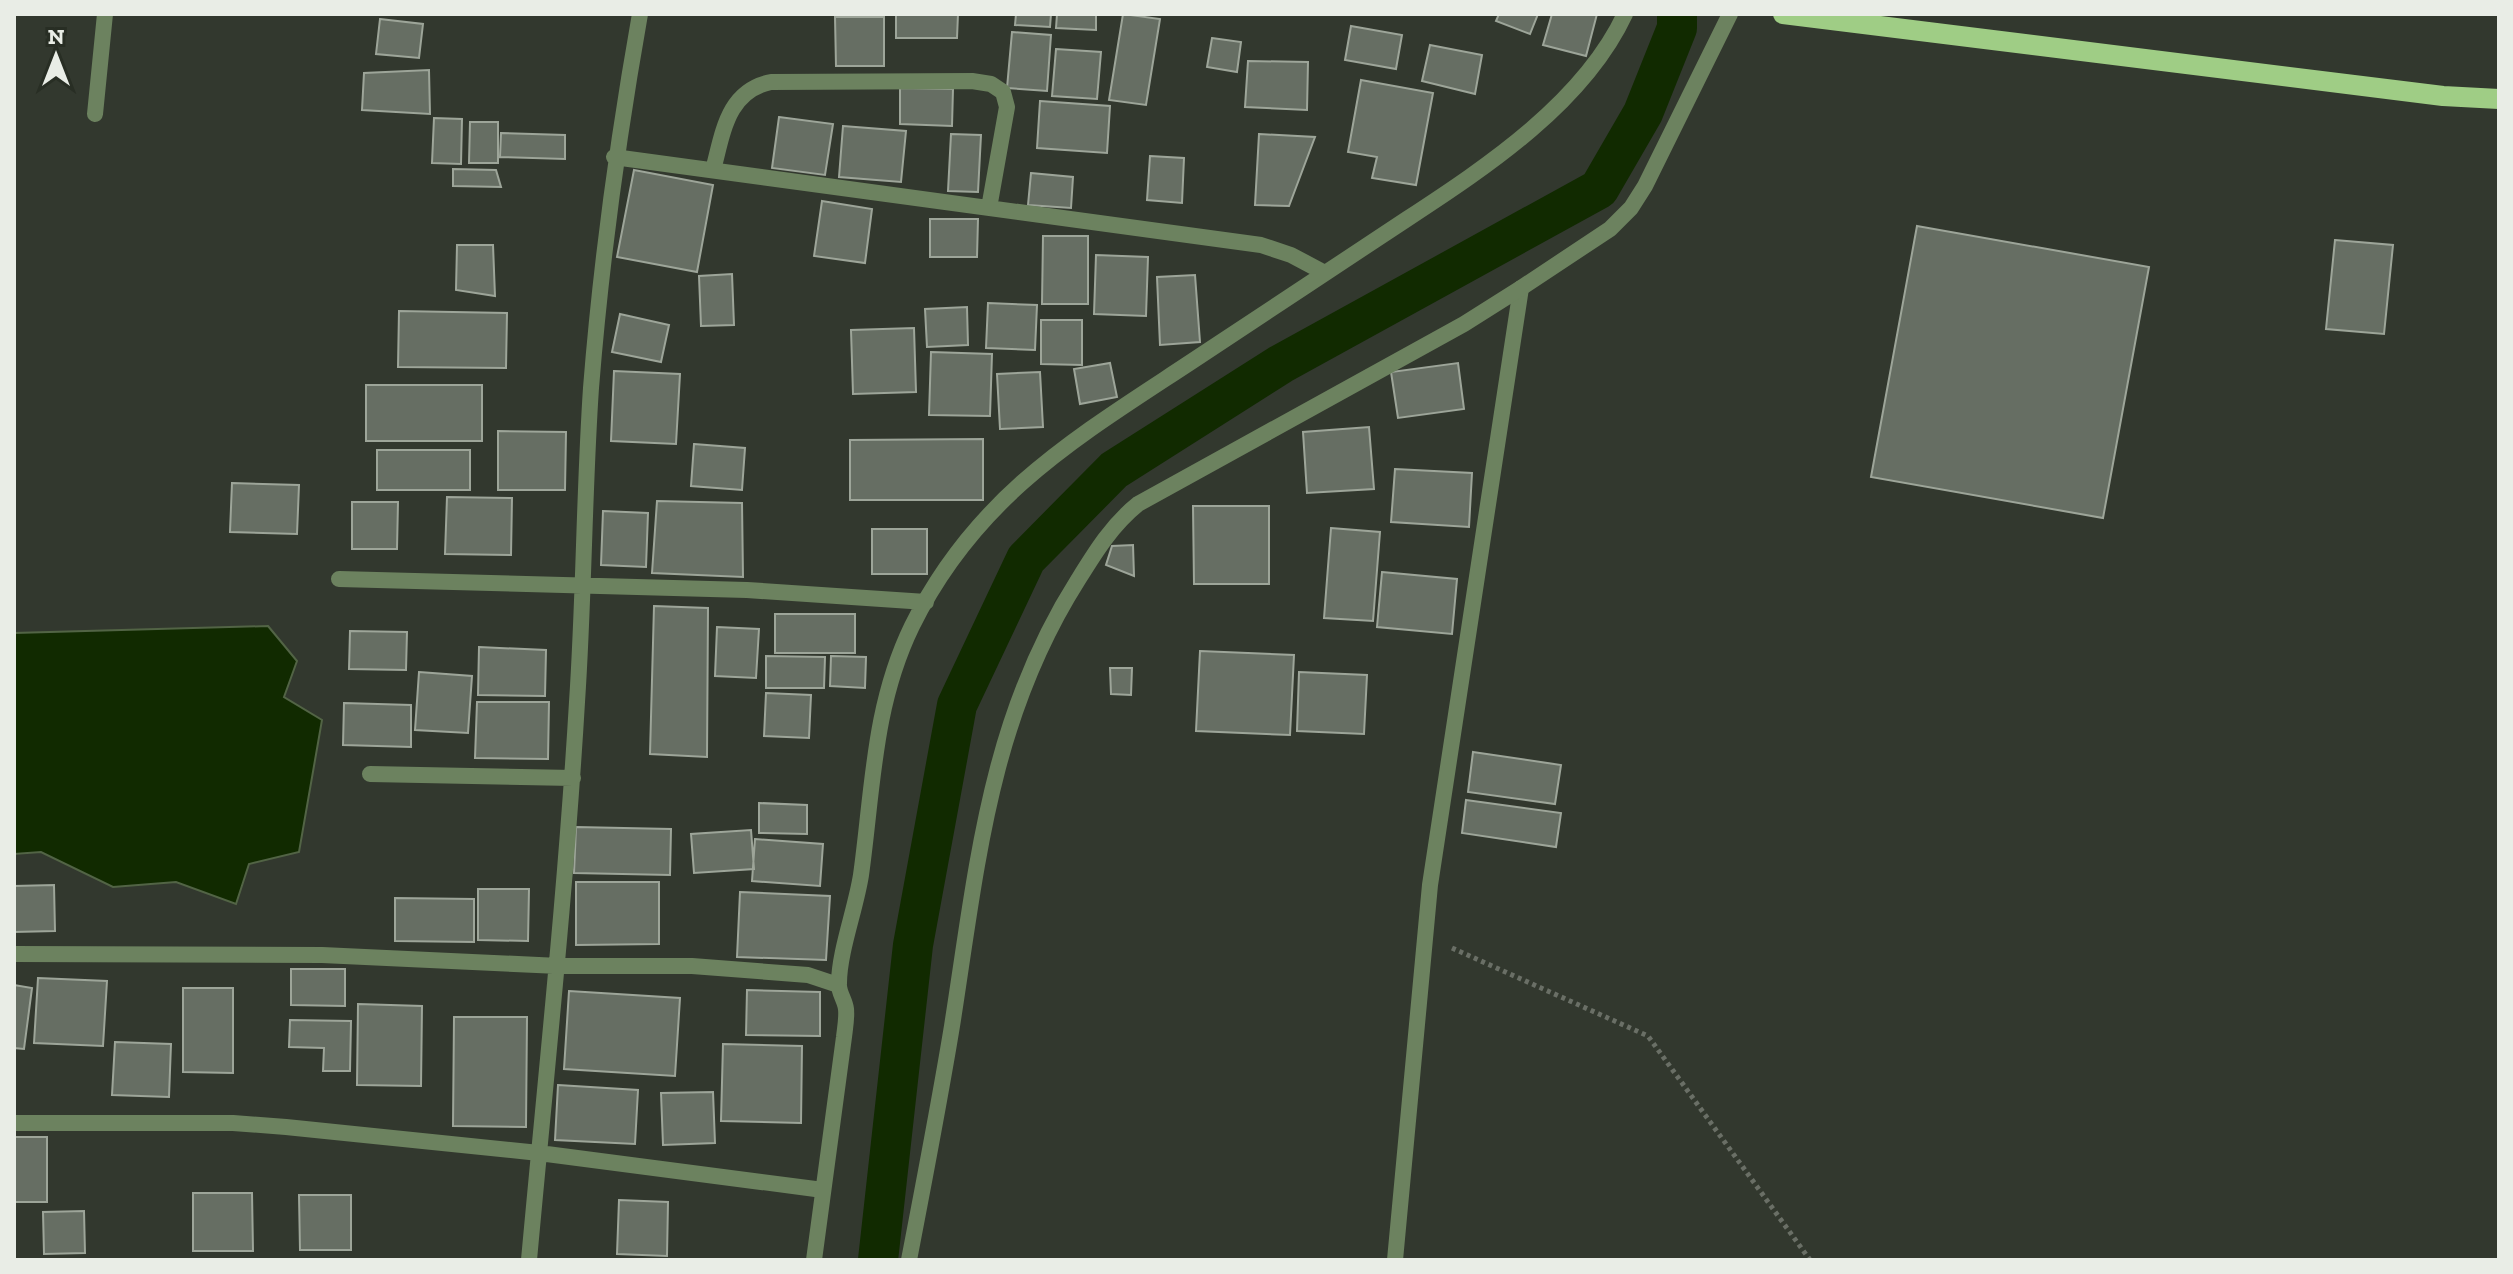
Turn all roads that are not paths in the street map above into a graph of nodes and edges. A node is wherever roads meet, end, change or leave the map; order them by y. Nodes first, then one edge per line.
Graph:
1 (105, 14) edge
2 (640, 14) edge
3 (1625, 14) edge
4 (1730, 14) edge
5 (1783, 14) edge
6 (2499, 99) edge
7 (95, 114) dead end
8 (614, 157) junction
9 (713, 170) junction
10 (989, 208) junction
11 (1323, 272) junction
12 (1521, 288) junction
13 (339, 579) dead end
14 (585, 584) junction
15 (926, 602) junction
16 (370, 774) dead end
17 (573, 778) junction
18 (14, 954) edge
19 (559, 966) junction
20 (838, 985) junction
21 (14, 1123) edge
22 (539, 1153) junction
23 (823, 1190) junction
24 (529, 1260) edge
25 (814, 1260) edge
26 (909, 1260) edge
27 (1395, 1260) edge

1 - 7 street
2 - 8 street
3 - 11 street
4 - 12 street
5 - 6 main road
8 - 9 street
8 - 14 street
9 - 10 street
9 - 10 street
10 - 11 street
11 - 15 street
12 - 26 street
12 - 27 street
13 - 14 street
14 - 15 street
14 - 17 street
15 - 20 street
16 - 17 street
17 - 19 street
18 - 19 street
19 - 20 street
19 - 22 street
20 - 23 street
21 - 22 street
22 - 23 street
22 - 24 street
23 - 25 street

